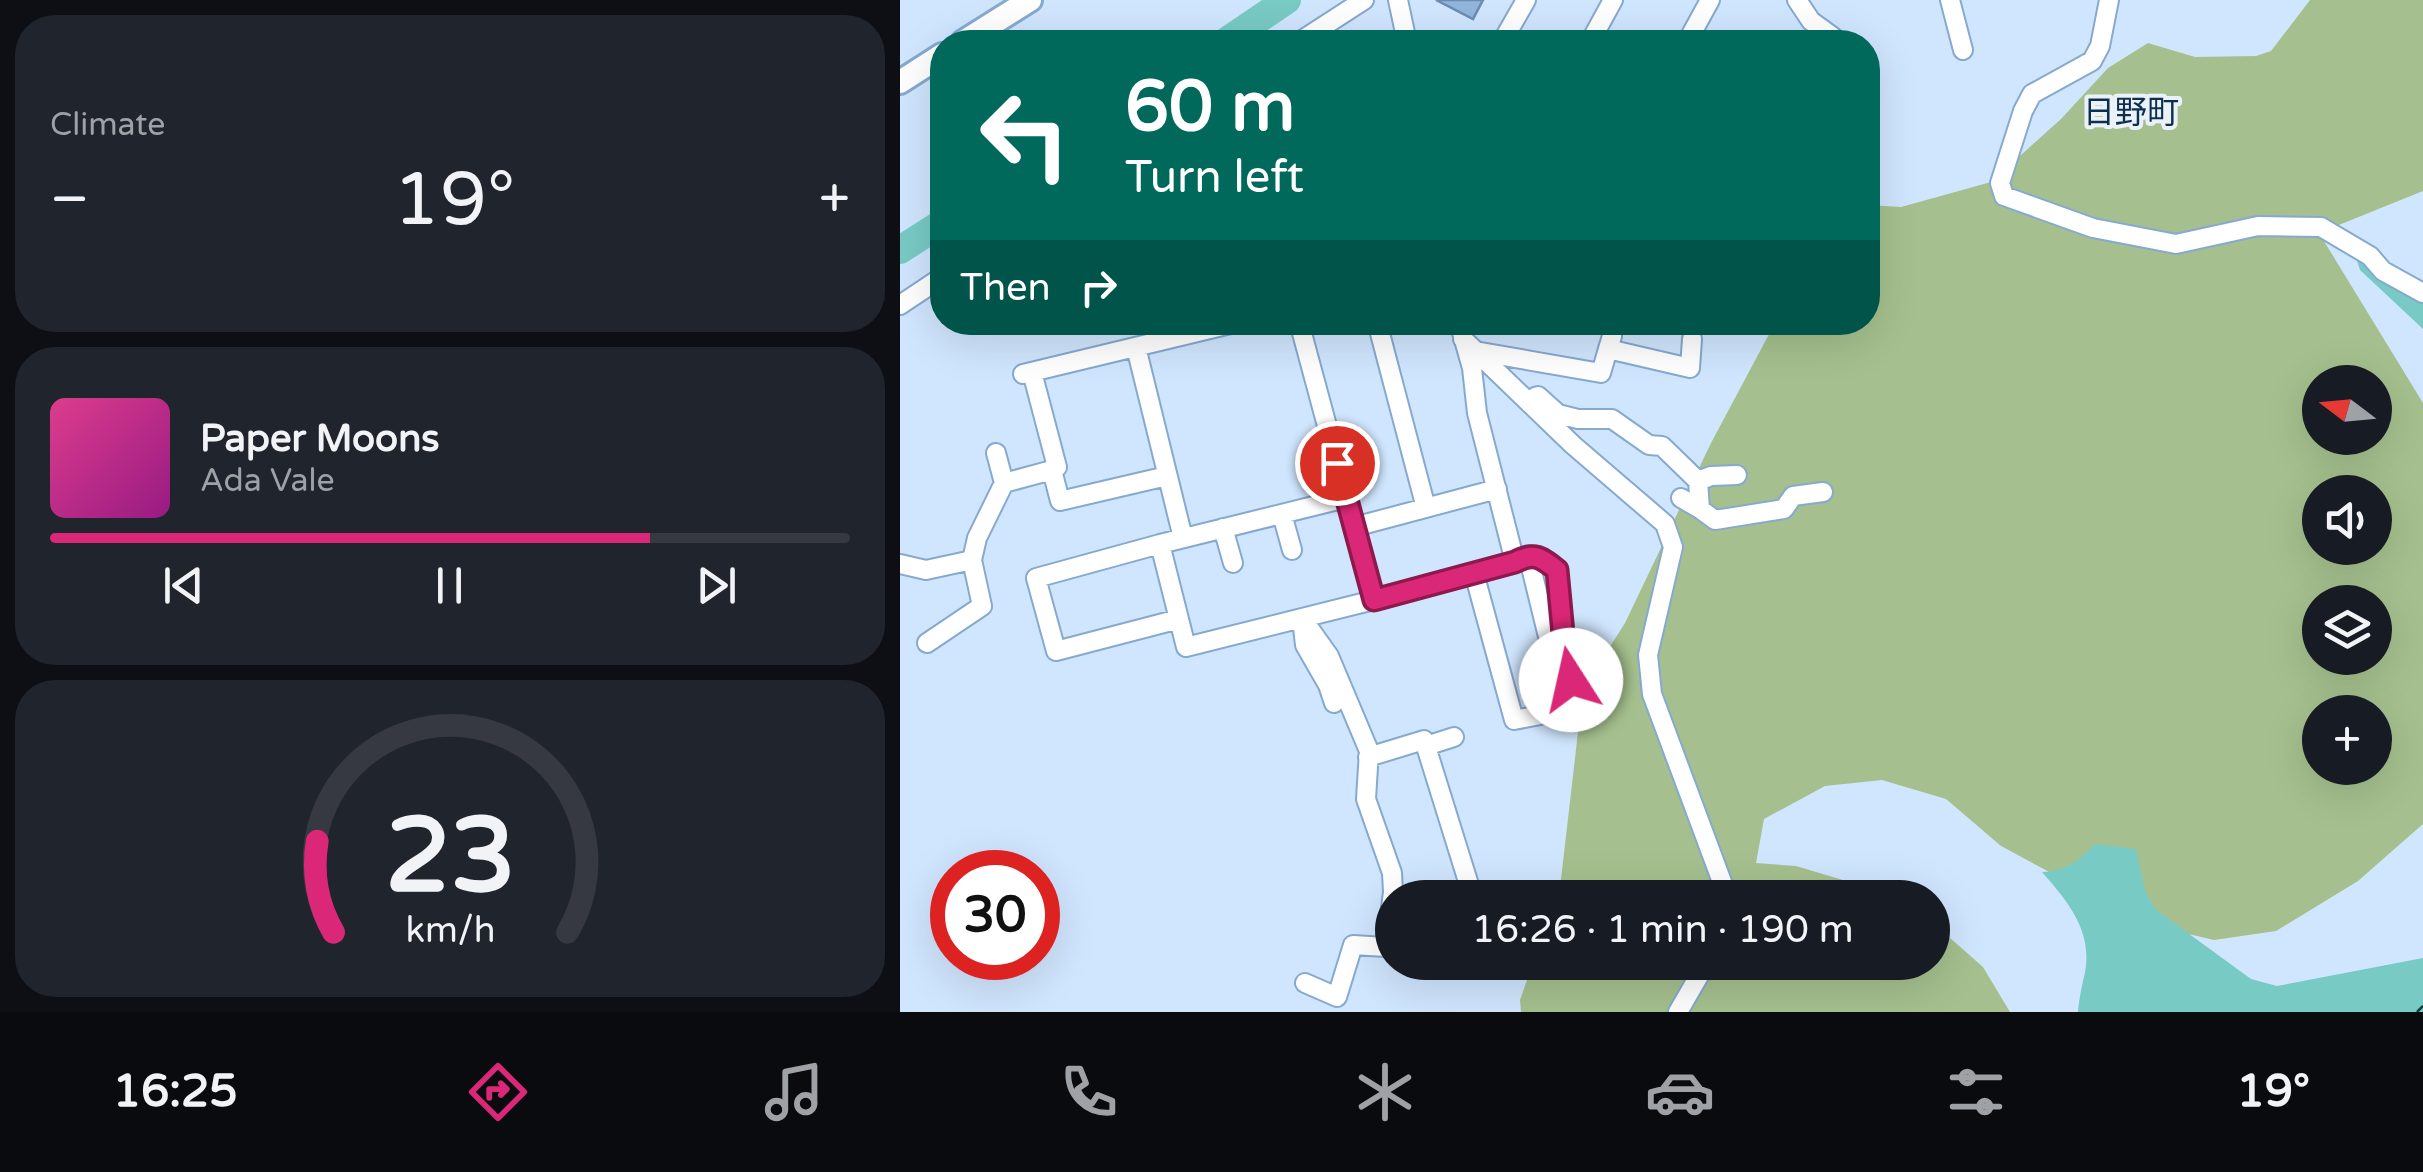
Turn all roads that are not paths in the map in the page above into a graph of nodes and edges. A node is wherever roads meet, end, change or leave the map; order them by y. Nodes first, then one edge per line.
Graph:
1 (1030, 0) edge
2 (1364, 0) edge
3 (1398, 0) edge
4 (1526, 0) edge
5 (1613, 0) edge
6 (1710, 0) edge
7 (1797, 0) edge
8 (1950, 0) edge
9 (2109, 0) edge
10 (982, 30) edge
11 (1318, 30) edge
12 (1404, 30) edge
13 (1509, 30) edge
14 (1597, 30) edge
15 (1694, 30) edge
16 (1818, 30) edge
17 (1962, 50) dead end
18 (930, 63) edge
19 (900, 82) edge
20 (930, 285) edge
21 (2423, 293) edge
22 (900, 304) edge
23 (1185, 335) edge
24 (1302, 335) edge
25 (1380, 335) edge
26 (1466, 338) edge
27 (1692, 339) dead end
28 (1136, 347) junction
29 (1524, 400) junction
30 (996, 453) dead end
31 (1052, 470) junction
32 (1737, 475) dead end
33 (1167, 476) junction
34 (1698, 481) junction
35 (1004, 483) junction
36 (1496, 490) junction
37 (1823, 492) dead end
38 (1346, 498) junction
39 (1681, 498) dead end
40 (1426, 508) junction
41 (1700, 509) junction
42 (1282, 514) junction
43 (1354, 527) junction
44 (1223, 528) junction
45 (1182, 538) junction
46 (1160, 544) junction
47 (1292, 550) dead end
48 (1522, 558) junction
49 (972, 560) junction
50 (1233, 563) dead end
51 (900, 564) edge
52 (1474, 573) junction
53 (1374, 600) junction
54 (1302, 618) junction
55 (1178, 619) junction
56 (927, 643) dead end
57 (1334, 703) dead end
58 (1454, 737) dead end
59 (1426, 746) junction
60 (1368, 757) junction
61 (1392, 880) edge
62 (1468, 880) edge
63 (1721, 880) edge
64 (1375, 946) edge
65 (1697, 980) edge
66 (1305, 983) dead end
67 (1678, 1012) edge

1 - 10 main road
2 - 11 street
3 - 12 street
4 - 13 street
5 - 14 street
6 - 15 street
7 - 16 street
8 - 17 street
9 - 21 street
18 - 19 main road
20 - 22 street
23 - 28 street
24 - 38 street
25 - 40 street
26 - 27 street
26 - 29 street
26 - 36 street
28 - 31 street
28 - 33 street
29 - 34 street
29 - 63 street
30 - 35 street
31 - 33 street
31 - 35 street
32 - 34 street
33 - 45 street
34 - 41 street
35 - 49 street
36 - 40 street
36 - 48 street
37 - 41 street
38 - 42 street
38 - 43 street
39 - 41 street
40 - 43 street
42 - 44 street
42 - 47 street
43 - 53 street
44 - 45 street
44 - 50 street
45 - 46 street
46 - 55 street
46 - 55 street
48 - 52 street
48 - 52 street
49 - 51 street
49 - 56 street
52 - 53 street
53 - 54 street
54 - 55 street
54 - 57 street
54 - 60 street
58 - 59 street
59 - 60 street
59 - 62 street
60 - 61 street
64 - 66 street
65 - 67 street

